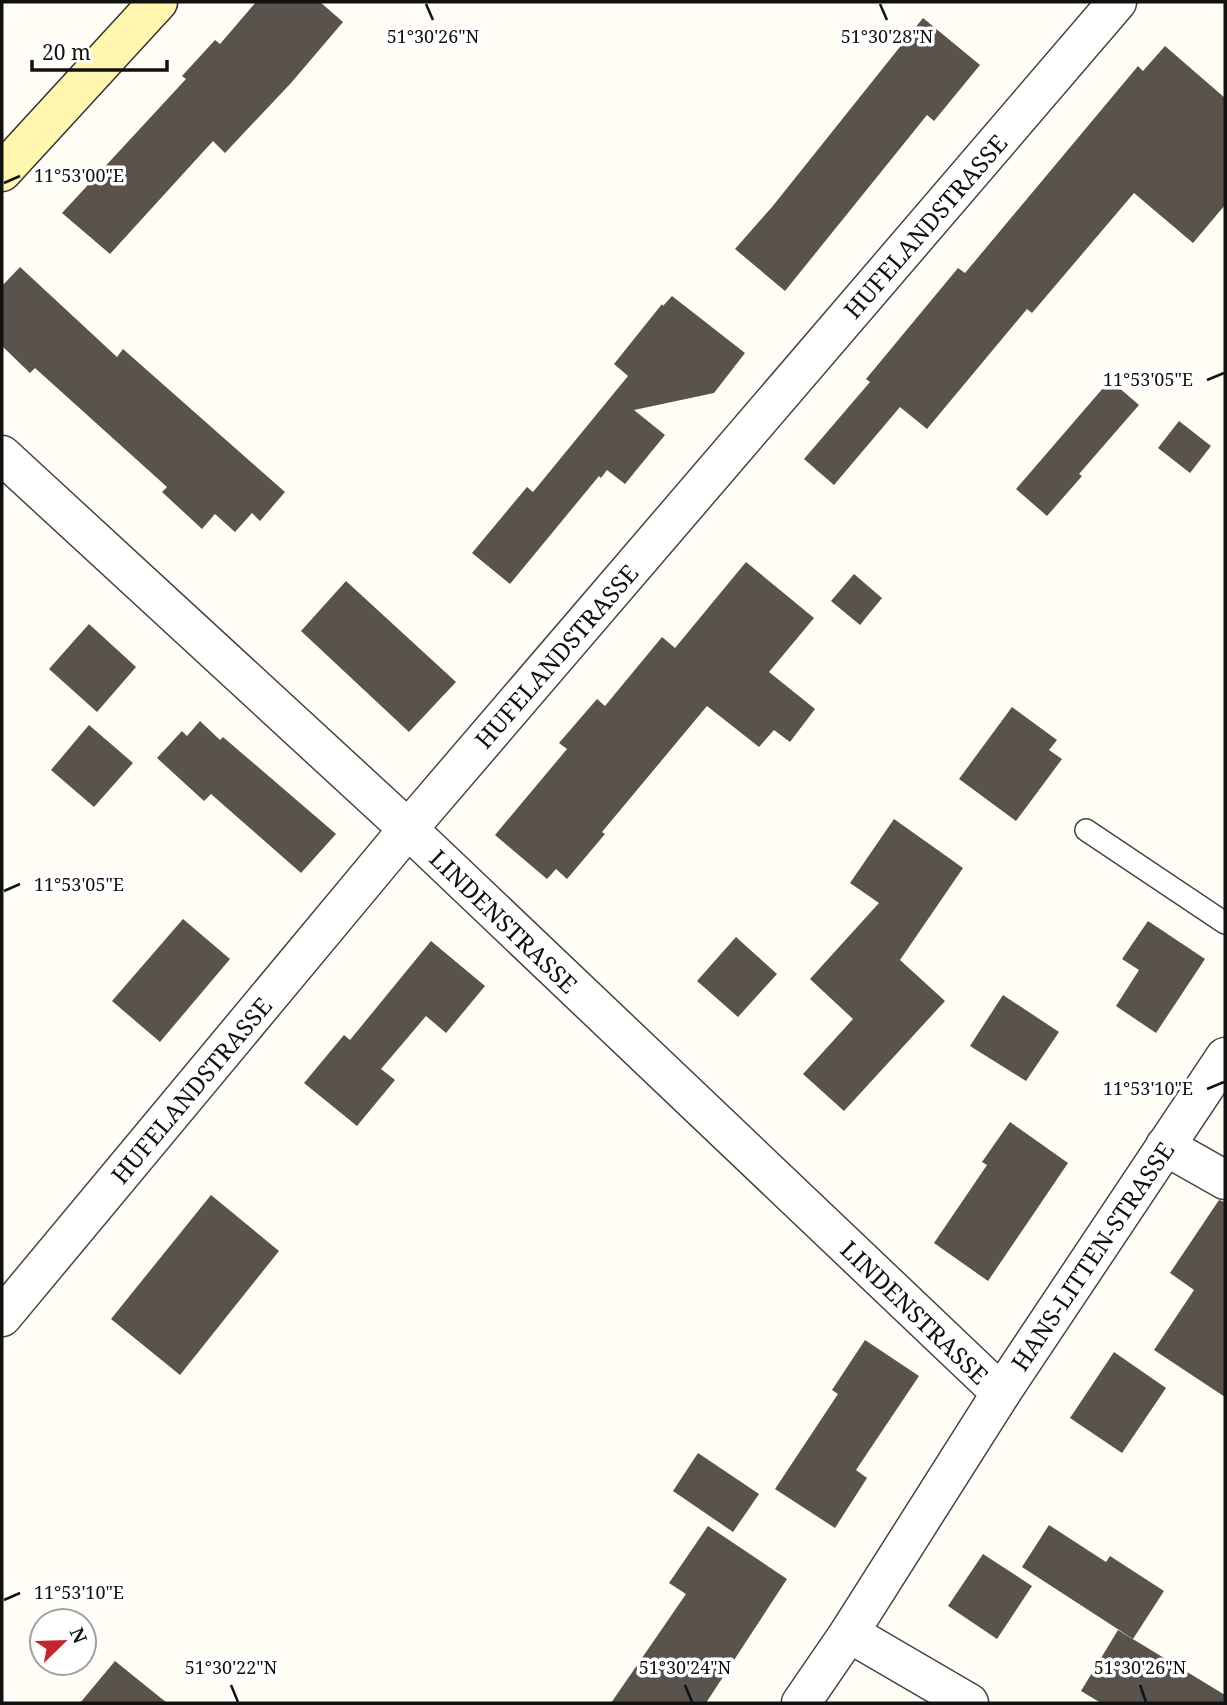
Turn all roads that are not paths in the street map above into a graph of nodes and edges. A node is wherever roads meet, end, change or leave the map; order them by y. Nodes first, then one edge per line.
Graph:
1 (158, 2) edge
2 (1117, 2) edge
3 (2, 172) edge
4 (2, 456) edge
5 (408, 829) junction
6 (1086, 830) dead end
7 (1225, 923) edge
8 (1225, 1057) edge
9 (1165, 1146) junction
10 (1225, 1180) edge
11 (2, 1317) edge
12 (1001, 1393) junction
13 (849, 1633) junction
14 (801, 1703) edge
15 (969, 1703) edge

1 - 3 main road
2 - 5 street, HUFELANDSTRASSE
4 - 5 street, LINDENSTRASSE
5 - 11 street, HUFELANDSTRASSE
5 - 12 street, LINDENSTRASSE
6 - 7 lane
8 - 9 street, HANS-LITTEN-STRASSE
9 - 10 street
9 - 12 street, HANS-LITTEN-STRASSE
12 - 13 street, HANS-LITTEN-STRASSE
13 - 14 street, HANS-LITTEN-STRASSE
13 - 15 street

